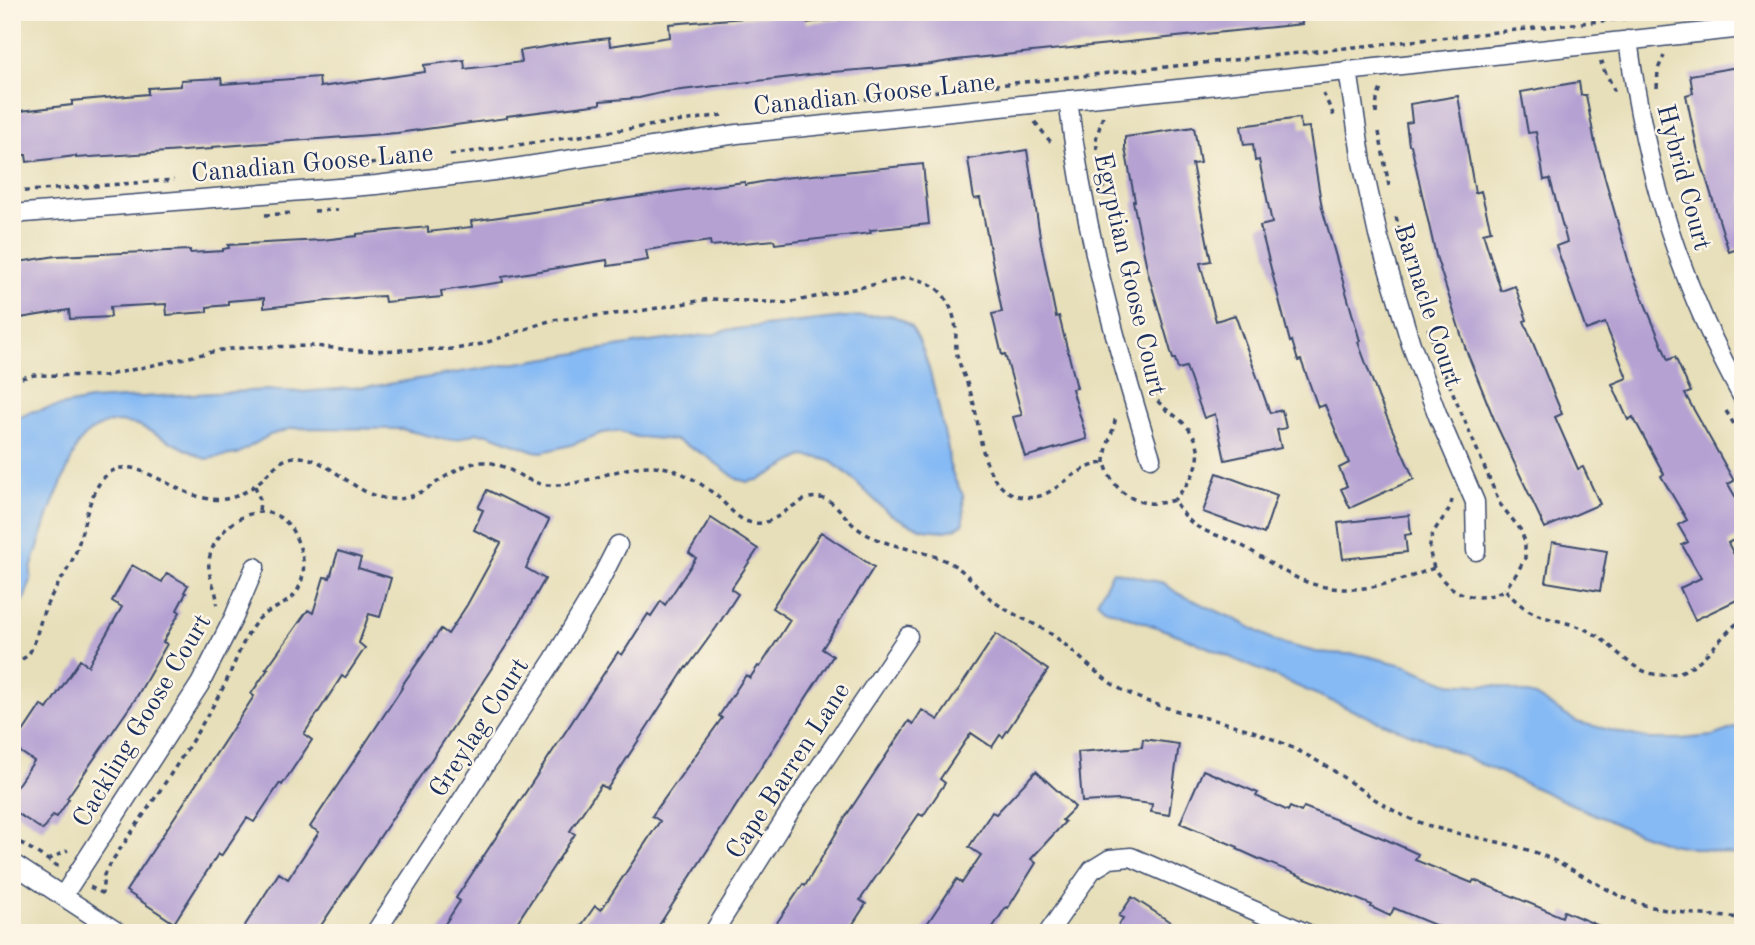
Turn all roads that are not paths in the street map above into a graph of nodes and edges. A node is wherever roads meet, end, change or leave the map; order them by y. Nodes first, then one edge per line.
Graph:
1 (1743, 28) edge
2 (1628, 40) junction
3 (1348, 70) junction
4 (1069, 109) junction
5 (12, 214) edge
6 (1743, 398) edge
7 (1151, 458) dead end
8 (618, 545) dead end
9 (1476, 551) dead end
10 (255, 567) dead end
11 (908, 636) dead end
12 (12, 863) edge
13 (63, 896) junction
14 (119, 933) edge
15 (375, 933) edge
16 (713, 933) edge
17 (1048, 933) edge
18 (1306, 933) edge

1 - 2 street, Canadian Goose Lane
2 - 3 street, Canadian Goose Lane
2 - 6 street, Hybrid Court
3 - 4 street, Canadian Goose Lane
3 - 9 street, Barnacle Court
4 - 5 street, Canadian Goose Lane
4 - 7 street, Egyptian Goose Court
8 - 15 street, Greylag Court
10 - 13 street, Cackling Goose Court
11 - 16 street, Cape Barren Lane
12 - 13 street
13 - 14 street
17 - 18 street

